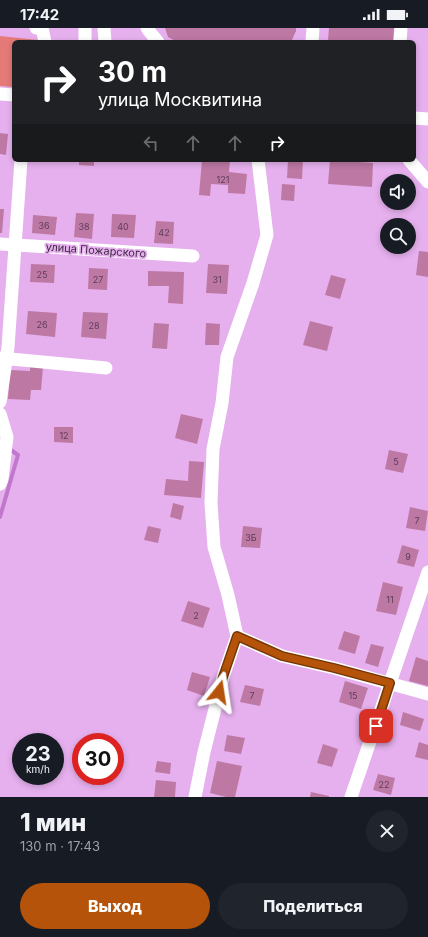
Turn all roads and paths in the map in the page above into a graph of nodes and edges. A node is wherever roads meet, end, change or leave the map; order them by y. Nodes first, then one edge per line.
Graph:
1 (36, 28) edge
2 (85, 28) edge
3 (104, 28) edge
4 (147, 28) edge
5 (313, 28) edge
6 (401, 28) edge
7 (45, 40) edge
8 (85, 40) edge
9 (105, 40) edge
10 (156, 40) edge
11 (312, 40) edge
12 (400, 40) edge
13 (0, 94) edge
14 (12, 95) edge
15 (416, 118) edge
16 (428, 119) edge
17 (21, 162) edge
18 (258, 162) edge
19 (411, 162) edge
20 (428, 182) edge
21 (0, 244) edge
22 (15, 245) junction
23 (193, 256) dead end
24 (3, 359) edge
25 (106, 368) dead end
26 (0, 402) edge
27 (0, 414) edge
28 (0, 484) edge
29 (428, 572) edge
30 (237, 636) junction
31 (390, 683) junction
32 (428, 694) edge
33 (194, 797) edge
34 (351, 797) edge

1 - 7 street
2 - 8 street
3 - 9 street
4 - 10 street
5 - 11 street
6 - 12 street
13 - 14 street
15 - 16 street
17 - 22 street
18 - 30 street
19 - 20 street
21 - 22 street, улица Пожарского
22 - 23 street, улица Пожарского
22 - 24 street
24 - 25 street
24 - 26 street
27 - 28 street
29 - 31 street
30 - 31 street
30 - 33 street
31 - 32 street
31 - 34 street

